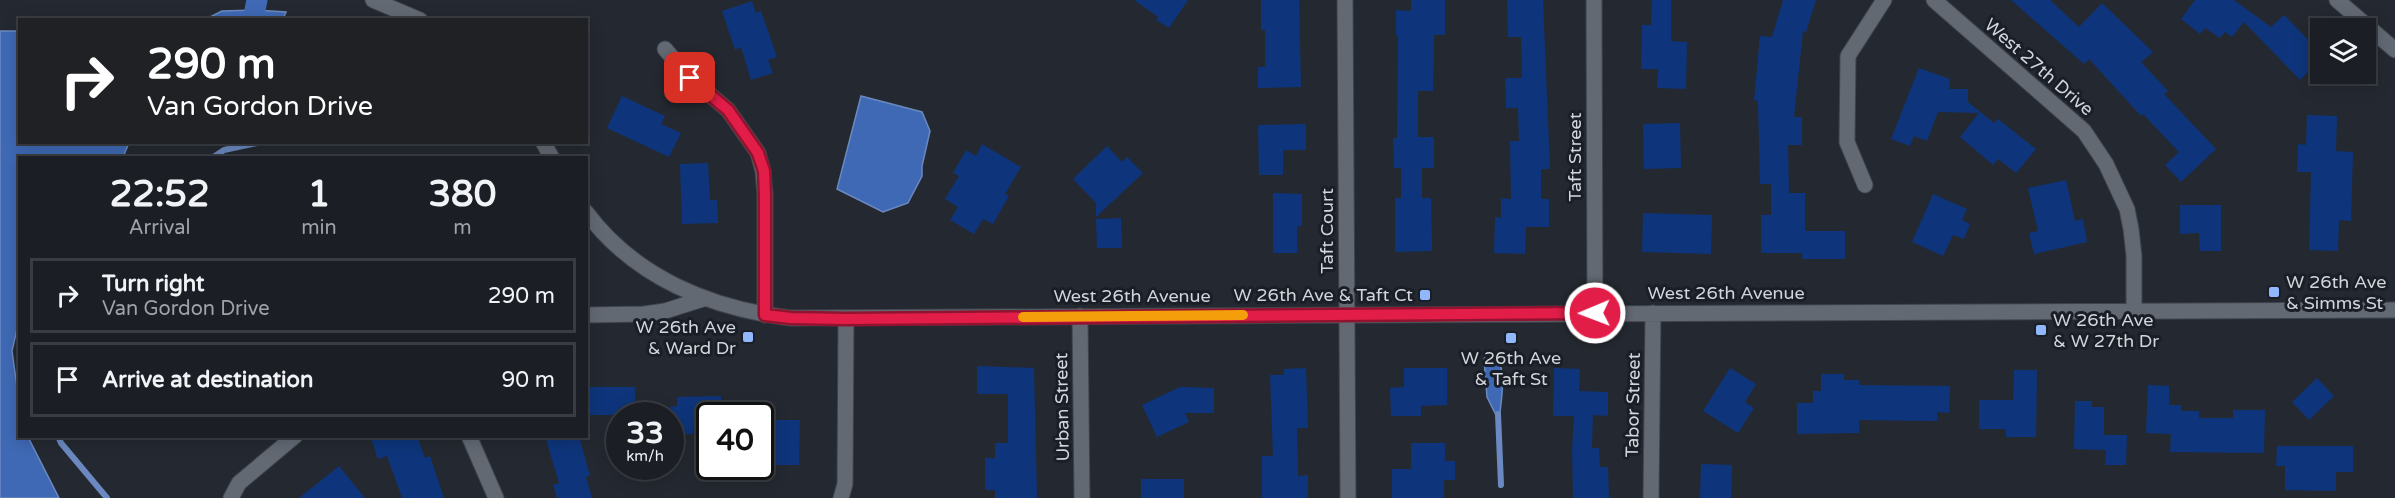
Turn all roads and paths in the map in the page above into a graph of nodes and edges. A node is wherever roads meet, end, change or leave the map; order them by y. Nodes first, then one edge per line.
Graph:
1 (373, 0) edge
2 (1345, 0) edge
3 (1594, 0) edge
4 (1884, 0) edge
5 (1934, 0) edge
6 (2337, 0) edge
7 (415, 18) edge
8 (665, 49) dead end
9 (2395, 50) edge
10 (1865, 185) dead end
11 (588, 214) edge
12 (703, 299) junction
13 (2395, 309) edge
14 (2134, 310) junction
15 (1595, 313) junction
16 (1653, 313) junction
17 (588, 315) edge
18 (765, 315) junction
19 (1347, 315) junction
20 (1080, 316) junction
21 (846, 319) junction
22 (293, 438) edge
23 (470, 438) edge
24 (231, 498) edge
25 (496, 498) edge
26 (840, 498) edge
27 (1082, 498) edge
28 (1348, 498) edge
29 (1651, 498) edge

1 - 7 street
2 - 19 street, Taft Court
3 - 15 street, Taft Street
4 - 10 street
5 - 14 street, West 27th Drive
6 - 9 street
8 - 18 street
11 - 12 street, West 26th Avenue
12 - 17 street
12 - 18 street, West 26th Avenue
13 - 14 street, West 26th Avenue
14 - 16 street, West 26th Avenue
15 - 16 street, West 26th Avenue
15 - 19 street, West 26th Avenue
16 - 29 street, Tabor Street
18 - 21 street, West 26th Avenue
19 - 20 street, West 26th Avenue
19 - 28 street, Taft Court
20 - 21 street, West 26th Avenue
20 - 27 street, Urban Street
21 - 26 street
22 - 24 street
23 - 25 street

